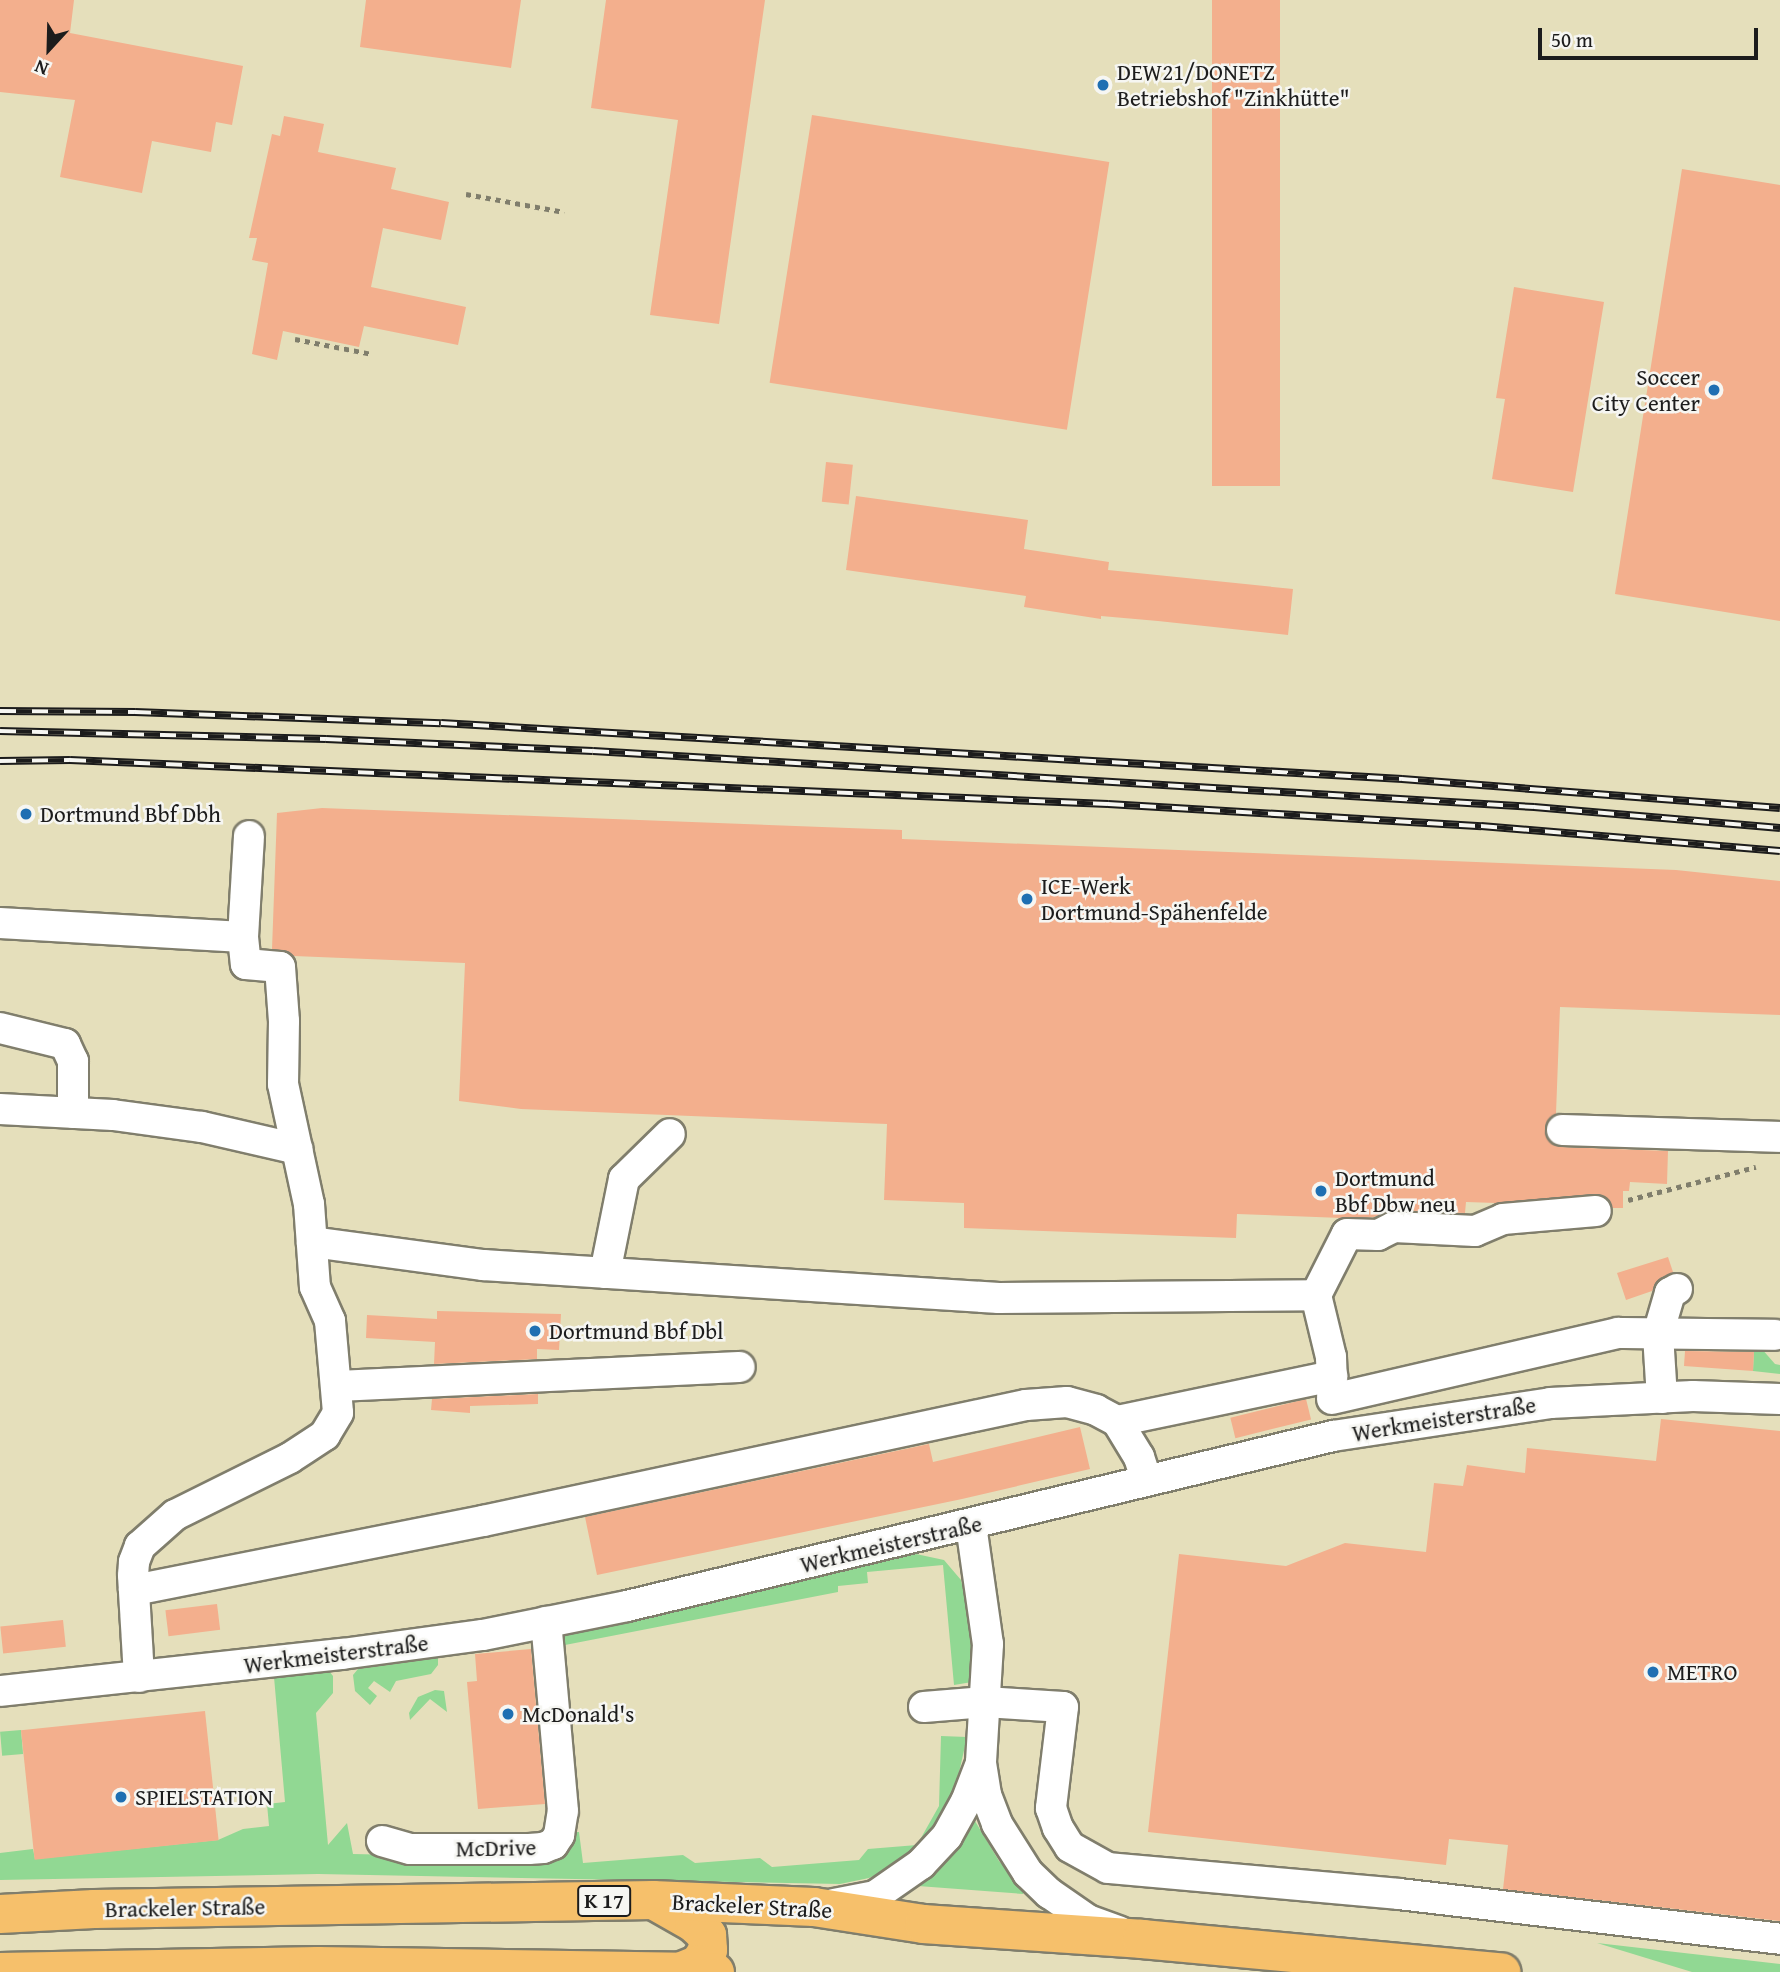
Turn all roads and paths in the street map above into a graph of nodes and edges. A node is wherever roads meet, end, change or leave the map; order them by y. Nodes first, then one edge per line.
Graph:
1 (466, 194) dead end
2 (564, 212) dead end
3 (295, 339) dead end
4 (372, 354) dead end
5 (248, 836) dead end
6 (0, 923) edge
7 (243, 937) junction
8 (0, 1028) edge
9 (0, 1109) edge
10 (73, 1113) junction
11 (1562, 1130) dead end
12 (670, 1134) dead end
13 (1780, 1137) edge
14 (297, 1149) junction
15 (1762, 1166) dead end
16 (1628, 1200) dead end
17 (1597, 1211) dead end
18 (312, 1242) junction
19 (605, 1273) junction
20 (1677, 1289) dead end
21 (1316, 1295) junction
22 (1658, 1334) junction
23 (1775, 1335) dead end
24 (740, 1367) dead end
25 (337, 1386) junction
26 (1332, 1387) junction
27 (1662, 1398) junction
28 (1780, 1399) edge
29 (1117, 1421) junction
30 (1334, 1436) junction
31 (1147, 1480) junction
32 (971, 1525) junction
33 (134, 1590) junction
34 (546, 1622) junction
35 (139, 1677) junction
36 (0, 1691) edge
37 (985, 1702) junction
38 (924, 1707) dead end
39 (981, 1763) junction
40 (382, 1841) dead end
41 (653, 1900) junction
42 (814, 1907) junction
43 (0, 1914) edge
44 (1142, 1939) junction
45 (1780, 1939) edge
46 (698, 1971) edge
47 (0, 1972) edge
48 (1501, 1972) edge

1 - 2 path
3 - 4 path
5 - 7 street
6 - 7 street
7 - 14 street
8 - 10 street
9 - 10 street
10 - 14 street
11 - 13 street
12 - 19 street
14 - 18 street
15 - 16 path
17 - 21 street
18 - 19 street
18 - 25 street
19 - 21 street
20 - 22 street
21 - 26 street
22 - 23 street
22 - 26 street
22 - 27 street
24 - 25 street
25 - 33 street
26 - 29 street
26 - 30 street
27 - 28 street, Werkmeisterstraße
27 - 30 street, Werkmeisterstraße
29 - 31 street
29 - 33 street
30 - 31 street, Werkmeisterstraße
31 - 32 street, Werkmeisterstraße
32 - 34 street, Werkmeisterstraße
32 - 37 street
33 - 35 street
34 - 35 street, Werkmeisterstraße
34 - 40 street, McDrive
35 - 36 street, Werkmeisterstraße
37 - 38 street
37 - 39 street
37 - 45 street
39 - 42 street
39 - 44 street
41 - 42 highway, Brackeler Straße / K 17
41 - 43 highway, Brackeler Straße / K 17
41 - 46 highway
42 - 44 highway, Brackeler Straße / K 17
44 - 48 highway, Brackeler Straße / K 17
46 - 47 highway

